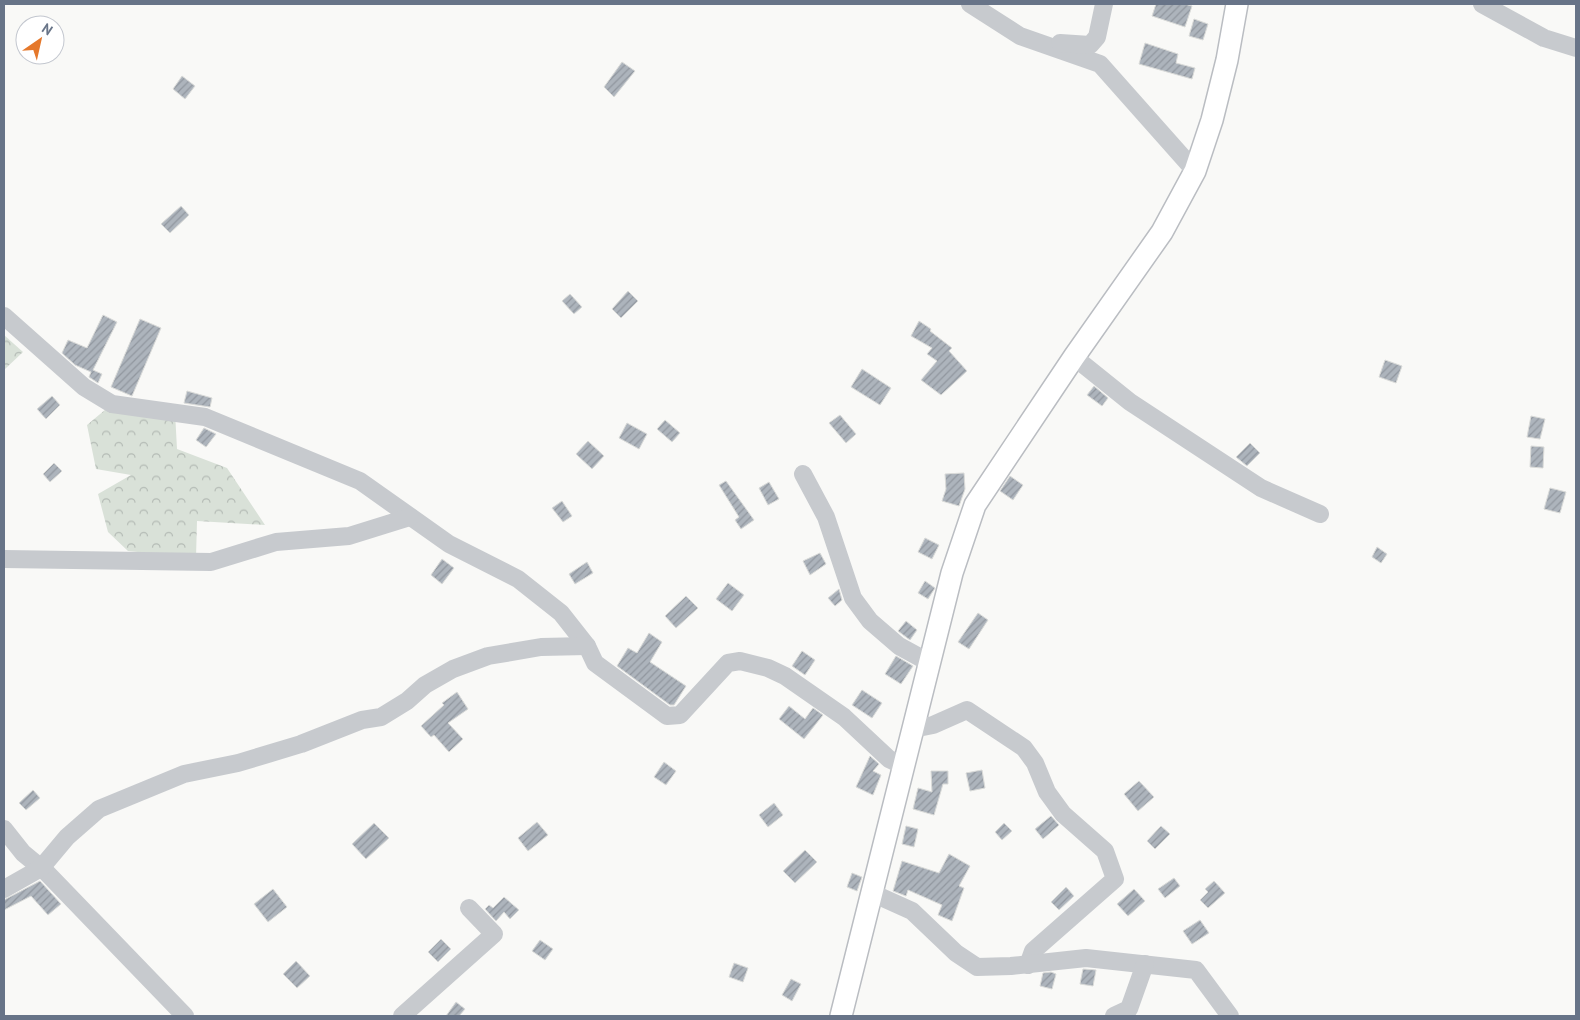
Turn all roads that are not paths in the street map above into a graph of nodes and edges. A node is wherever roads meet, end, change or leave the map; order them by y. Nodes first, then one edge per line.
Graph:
1 (970, 4) edge
2 (1104, 4) edge
3 (1237, 4) edge
4 (1482, 4) edge
5 (1042, 43) junction
6 (1576, 48) edge
7 (1195, 171) junction
8 (4, 316) edge
9 (1074, 357) junction
10 (803, 474) dead end
11 (1320, 514) dead end
12 (410, 517) junction
13 (4, 559) edge
14 (586, 646) junction
15 (930, 662) junction
16 (913, 729) junction
17 (904, 766) junction
18 (4, 829) edge
19 (41, 868) junction
20 (4, 889) edge
21 (872, 893) junction
22 (469, 908) dead end
23 (1028, 964) junction
24 (1145, 964) junction
25 (185, 1016) edge
26 (402, 1016) edge
27 (841, 1016) edge
28 (1114, 1016) edge
29 (1230, 1016) edge

1 - 5 street
2 - 5 street
3 - 7 main road
4 - 6 street
5 - 7 street
7 - 9 main road
8 - 12 street
9 - 11 street
9 - 15 main road
10 - 15 street
12 - 13 street
12 - 14 street
14 - 17 street
14 - 19 street
15 - 16 main road
16 - 17 main road
16 - 23 street
17 - 21 main road
18 - 19 street
19 - 20 street
19 - 25 street
21 - 23 street
21 - 27 main road
22 - 26 street
23 - 24 street
24 - 28 street
24 - 29 street

